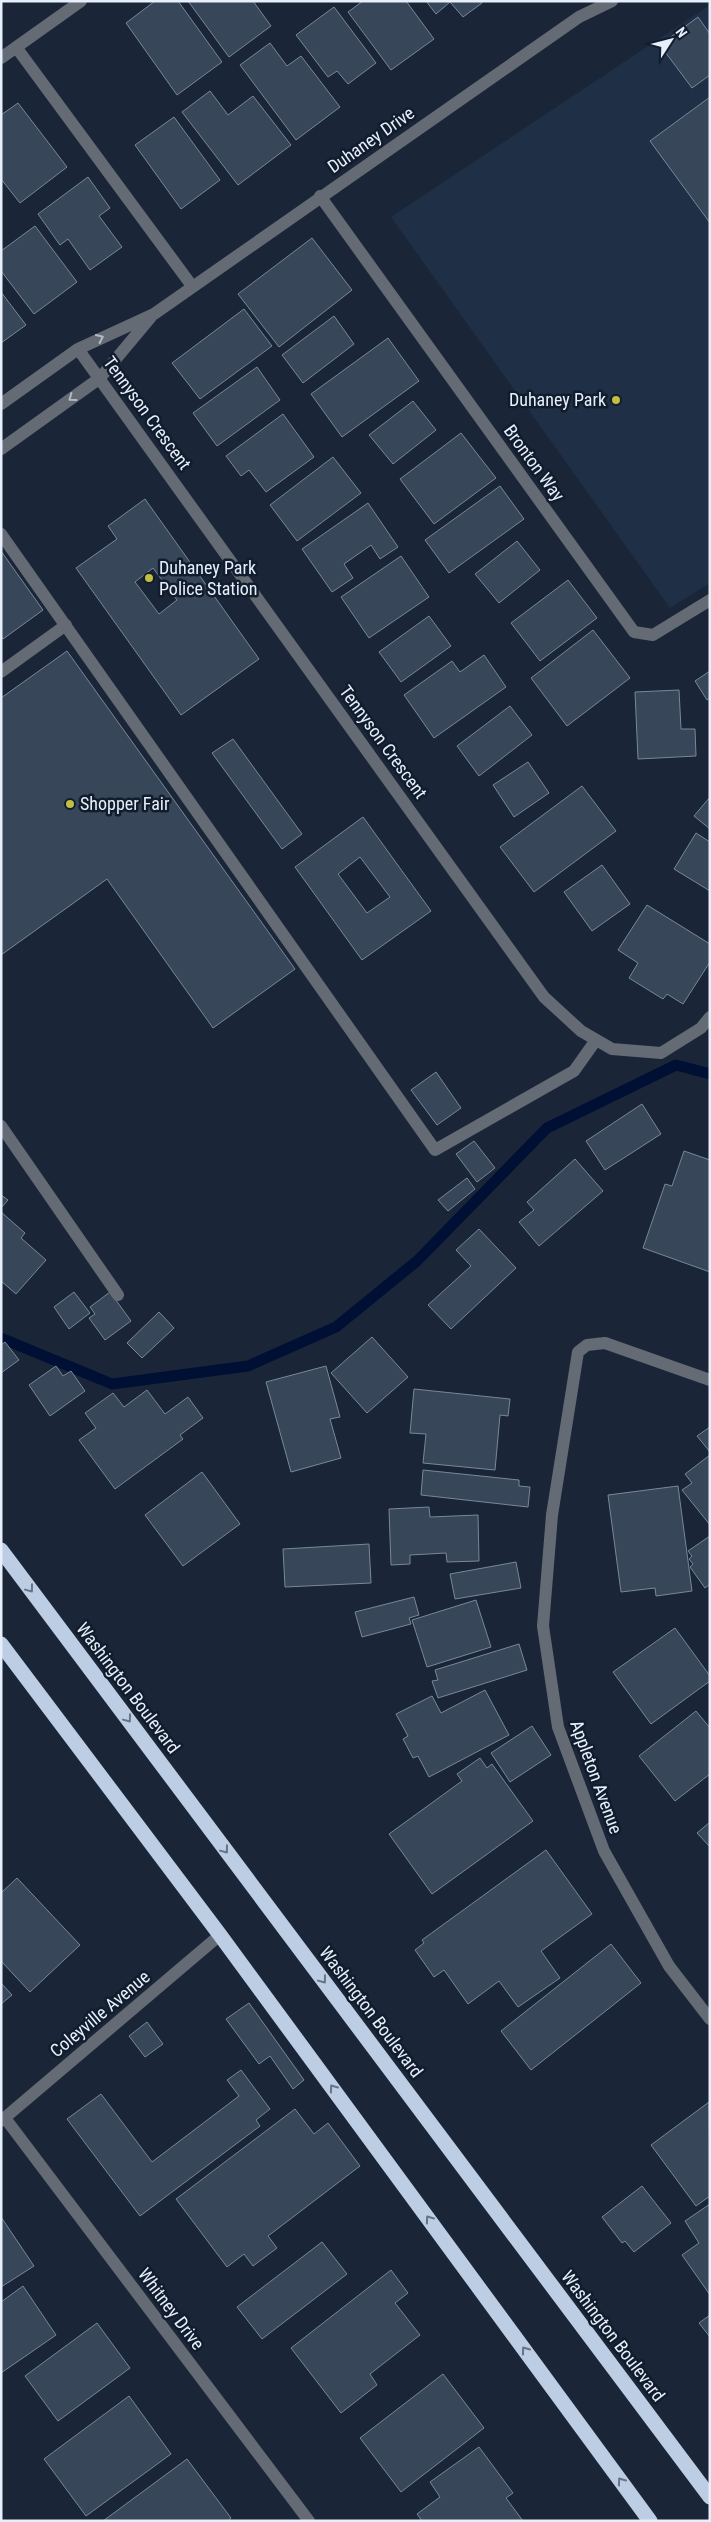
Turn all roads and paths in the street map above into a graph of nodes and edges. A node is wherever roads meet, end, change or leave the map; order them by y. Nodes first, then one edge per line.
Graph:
1 (81, 1) edge
2 (612, 1) edge
3 (16, 48) junction
4 (1, 58) edge
5 (320, 196) junction
6 (192, 286) junction
7 (154, 314) junction
8 (78, 349) junction
9 (100, 378) junction
10 (1, 404) edge
11 (1, 449) edge
12 (1, 534) edge
13 (710, 600) edge
14 (66, 625) junction
15 (1, 672) edge
16 (710, 1017) edge
17 (596, 1040) junction
18 (1, 1126) edge
19 (118, 1295) dead end
20 (710, 1380) edge
21 (1, 1550) edge
22 (1, 1644) edge
23 (220, 1935) junction
24 (710, 2019) edge
25 (3, 2120) edge
26 (710, 2496) edge
27 (309, 2521) edge
28 (650, 2521) edge

1 - 3 street
2 - 5 street, Duhaney Drive
3 - 4 street
3 - 6 street
5 - 6 street, Duhaney Drive
5 - 13 street, Bronton Way
6 - 7 street, Duhaney Drive
8 -> 7 street, Duhaney Drive
7 - 9 street, Duhaney Drive
8 - 9 street, Tennyson Crescent
8 - 10 street, Duhaney Drive
9 -> 11 street, Duhaney Drive
9 - 17 street, Tennyson Crescent
12 - 14 street
14 - 15 street
14 - 17 street
16 - 17 street, Tennyson Crescent
18 - 19 street
20 - 24 street, Appleton Avenue
21 -> 26 highway, Washington Boulevard
22 - 23 highway
23 - 25 street, Coleyville Avenue
28 -> 23 highway
25 - 27 street, Whitney Drive

